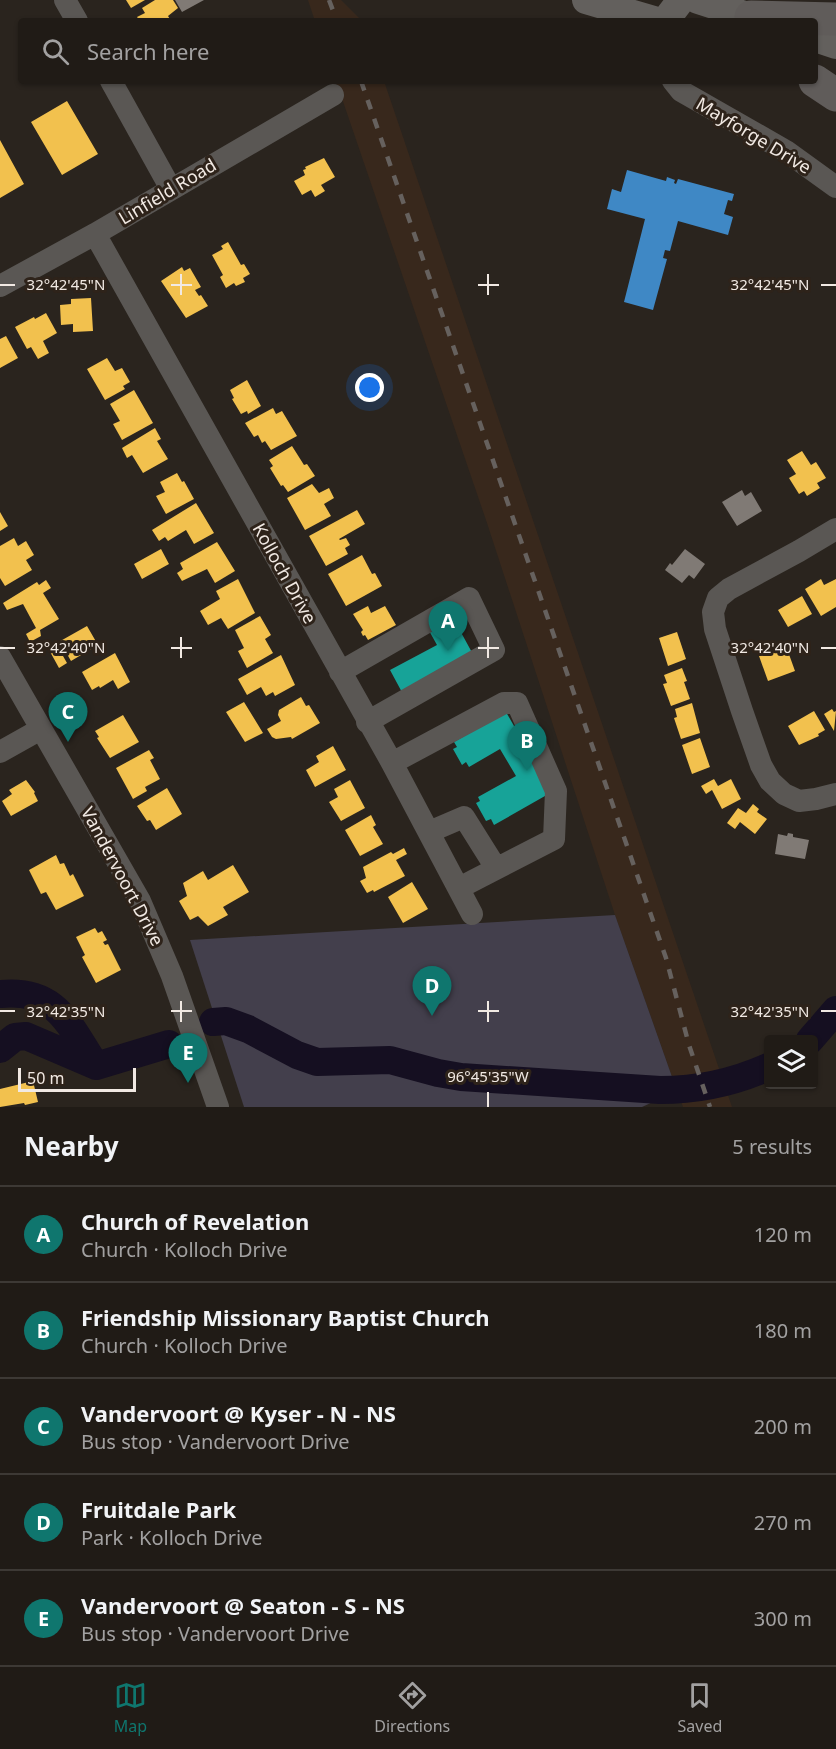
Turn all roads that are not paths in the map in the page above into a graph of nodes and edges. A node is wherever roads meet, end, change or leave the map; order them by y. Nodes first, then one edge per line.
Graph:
1 (65, 0) edge
2 (586, 0) edge
3 (658, 0) edge
4 (681, 0) edge
5 (698, 0) edge
6 (75, 18) edge
7 (647, 18) edge
8 (663, 18) edge
9 (666, 18) edge
10 (754, 18) edge
11 (818, 19) edge
12 (836, 19) edge
13 (818, 39) edge
14 (836, 45) edge
15 (818, 72) edge
16 (836, 78) edge
17 (818, 83) edge
18 (113, 84) edge
19 (675, 84) edge
20 (333, 95) dead end
21 (836, 95) edge
22 (836, 187) edge
23 (171, 189) junction
24 (95, 234) junction
25 (0, 286) edge
26 (836, 529) edge
27 (0, 657) edge
28 (340, 672) junction
29 (367, 722) junction
30 (41, 729) junction
31 (0, 752) edge
32 (392, 763) junction
33 (836, 794) edge
34 (429, 832) junction
35 (496, 868) junction
36 (459, 888) junction
37 (472, 914) dead end
38 (212, 1106) edge

1 - 6 street
2 - 7 main road
3 - 8 main road
4 - 9 main road
5 - 10 main road
11 - 12 highway
13 - 14 main road
15 - 16 main road
17 - 21 highway
18 - 23 street
19 - 22 street, Mayforge Drive
20 - 23 street, Linfield Road
23 - 24 street, Linfield Road
24 - 25 street, Linfield Road
24 - 28 street, Kolloch Drive
26 - 33 street
27 - 30 street, Vandervoort Drive
28 - 29 street, Kolloch Drive
28 - 29 street
29 - 32 street, Kolloch Drive
30 - 31 street
30 - 38 street, Vandervoort Drive
32 - 34 street, Kolloch Drive
32 - 35 street
34 - 35 street
34 - 36 street, Kolloch Drive
35 - 36 street
36 - 37 street, Kolloch Drive

